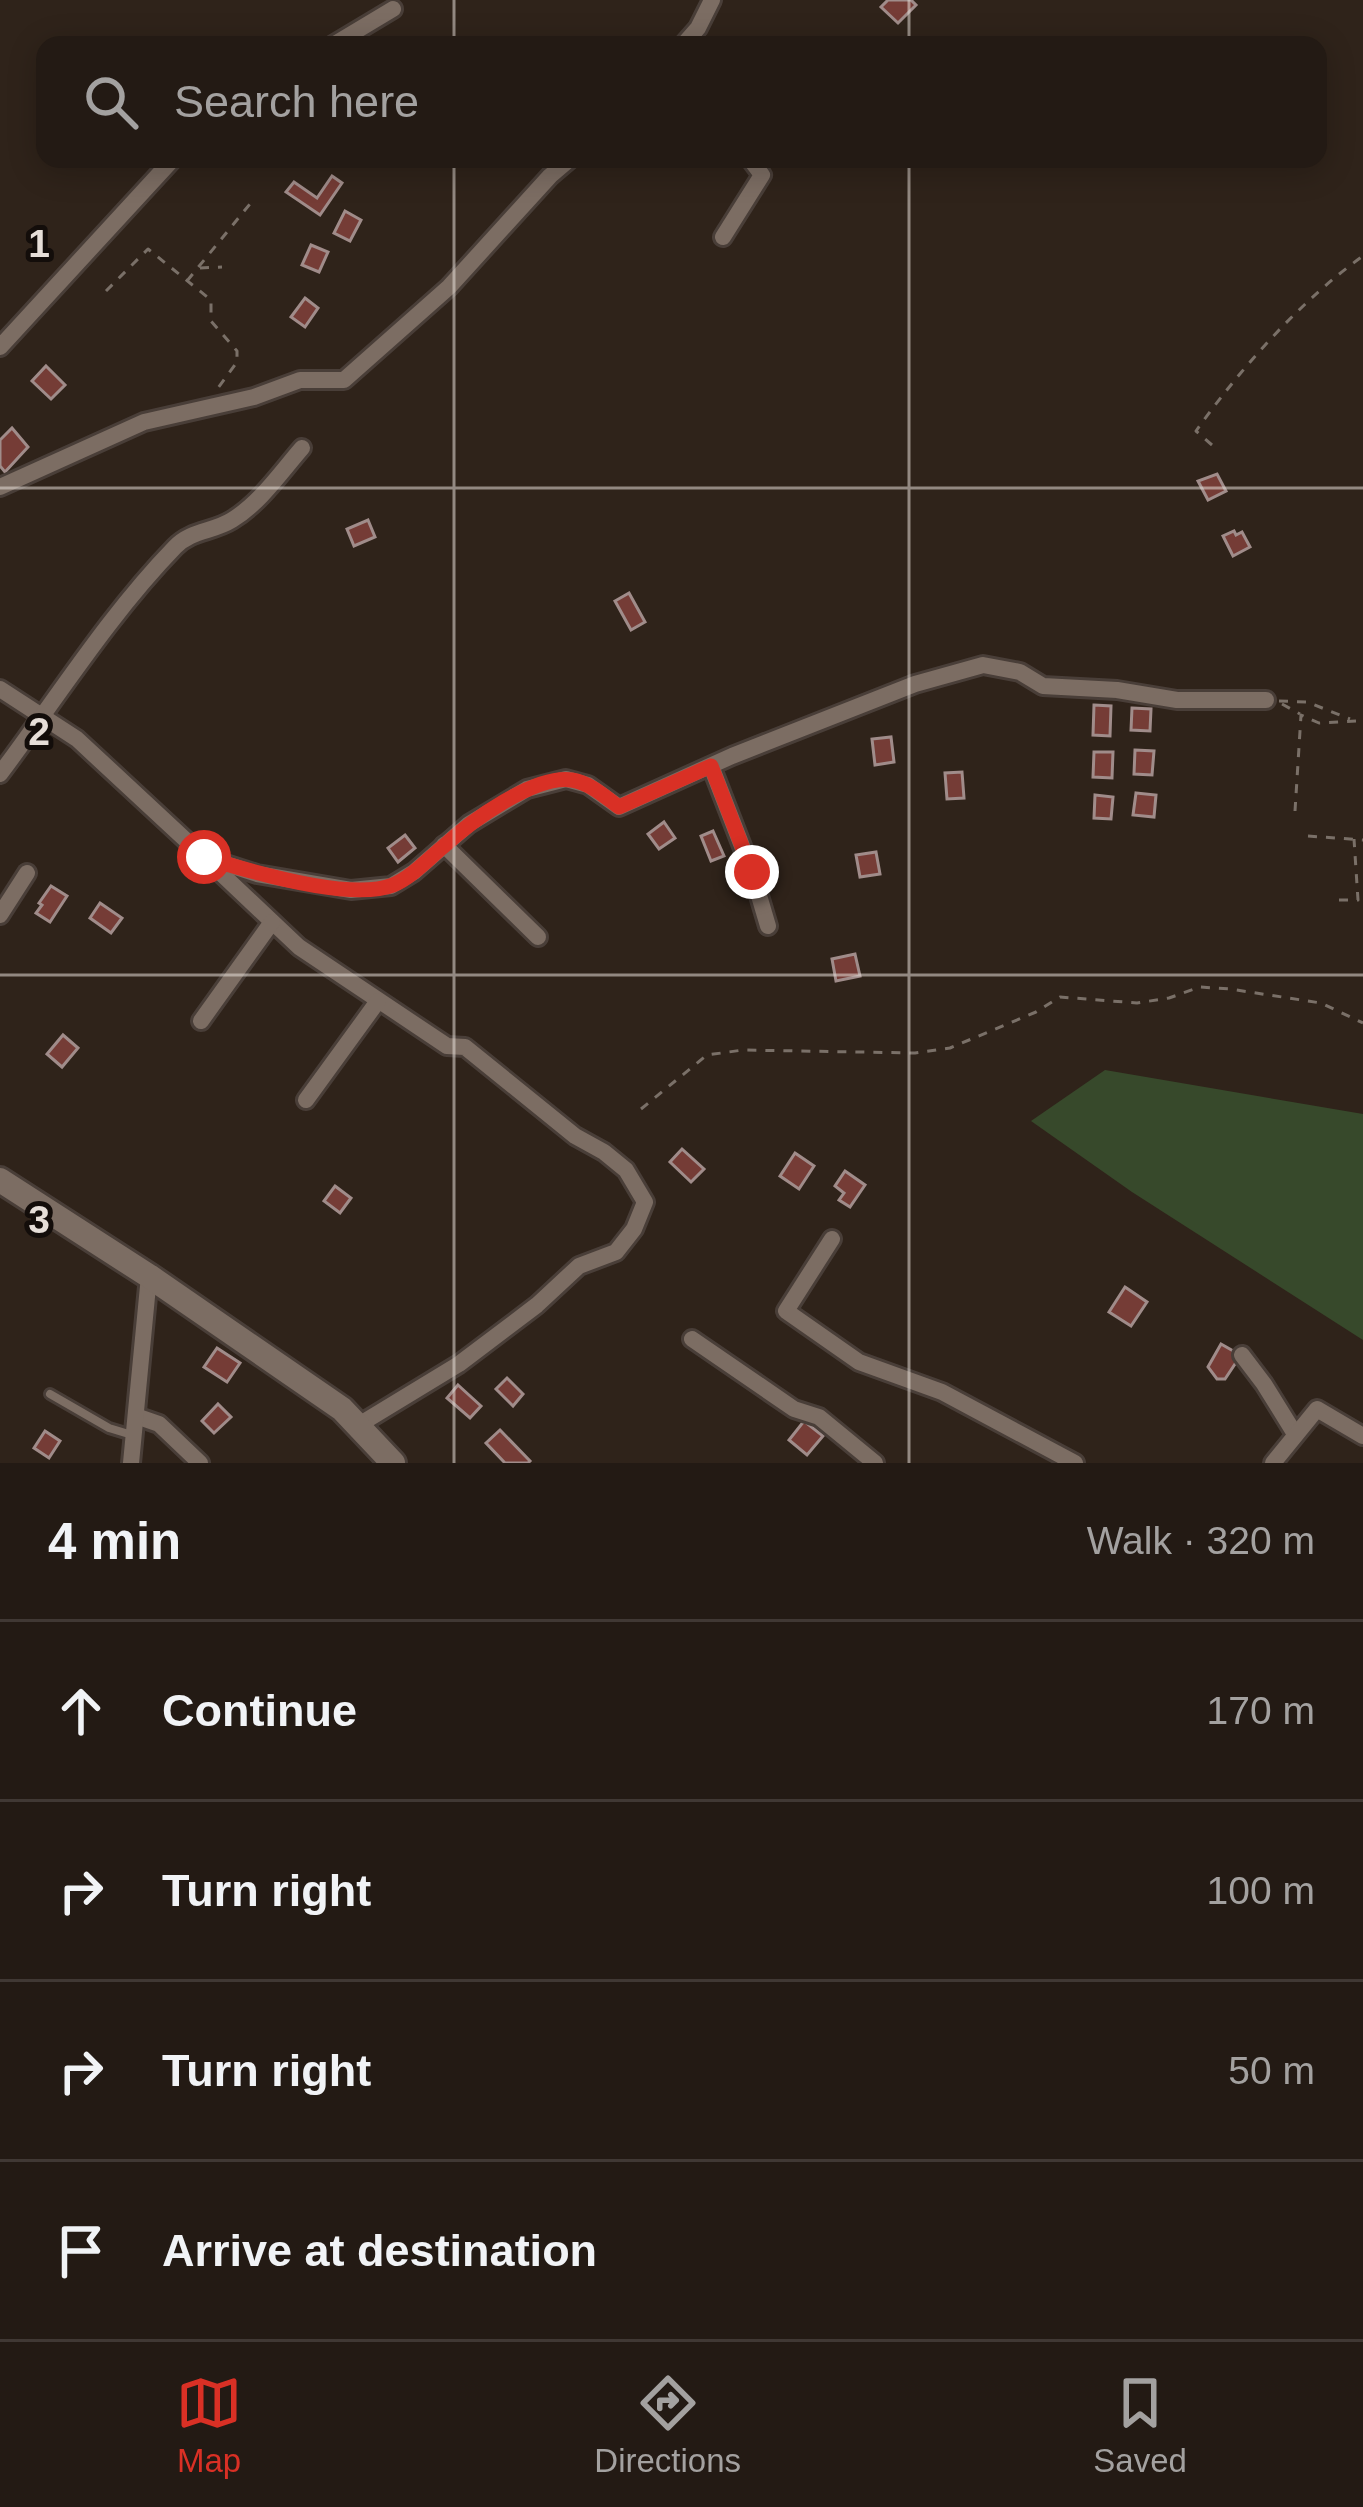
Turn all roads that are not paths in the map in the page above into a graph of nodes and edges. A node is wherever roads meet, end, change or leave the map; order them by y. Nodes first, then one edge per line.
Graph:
1 (712, 0) edge
2 (393, 9) dead end
3 (347, 36) edge
4 (691, 36) edge
5 (165, 168) edge
6 (559, 168) edge
7 (757, 168) edge
8 (722, 237) dead end
9 (0, 346) edge
10 (302, 448) dead end
11 (0, 487) edge
12 (0, 689) edge
13 (1271, 700) road end
14 (43, 717) junction
15 (711, 766) junction
16 (0, 774) edge
17 (444, 845) junction
18 (204, 857) junction
19 (27, 873) dead end
20 (0, 915) edge
21 (272, 922) junction
22 (768, 926) dead end
23 (538, 937) dead end
24 (378, 1001) junction
25 (201, 1022) dead end
26 (306, 1100) dead end
27 (0, 1180) edge
28 (832, 1239) dead end
29 (149, 1276) junction
30 (692, 1339) dead end
31 (1242, 1355) dead end
32 (50, 1394) dead end
33 (135, 1426) junction
34 (358, 1426) junction
35 (1295, 1435) junction
36 (1363, 1436) edge
37 (130, 1463) edge
38 (200, 1463) edge
39 (393, 1463) edge
40 (875, 1463) edge
41 (1075, 1463) edge
42 (1273, 1463) edge

1 - 4 street
2 - 3 street
5 - 9 street
6 - 11 street
7 - 8 street
10 - 14 street
12 - 14 street
13 - 15 street
14 - 16 street
14 - 18 street
15 - 17 street
15 - 22 street
17 - 18 street
17 - 23 street
18 - 21 street
19 - 20 street
21 - 24 street
21 - 25 street
24 - 26 street
24 - 34 street
27 - 29 main road
28 - 41 street
29 - 33 street
29 - 34 main road
30 - 40 street
31 - 35 street
32 - 33 lane
33 - 37 street
33 - 38 street
34 - 39 main road
35 - 36 street
35 - 42 street

